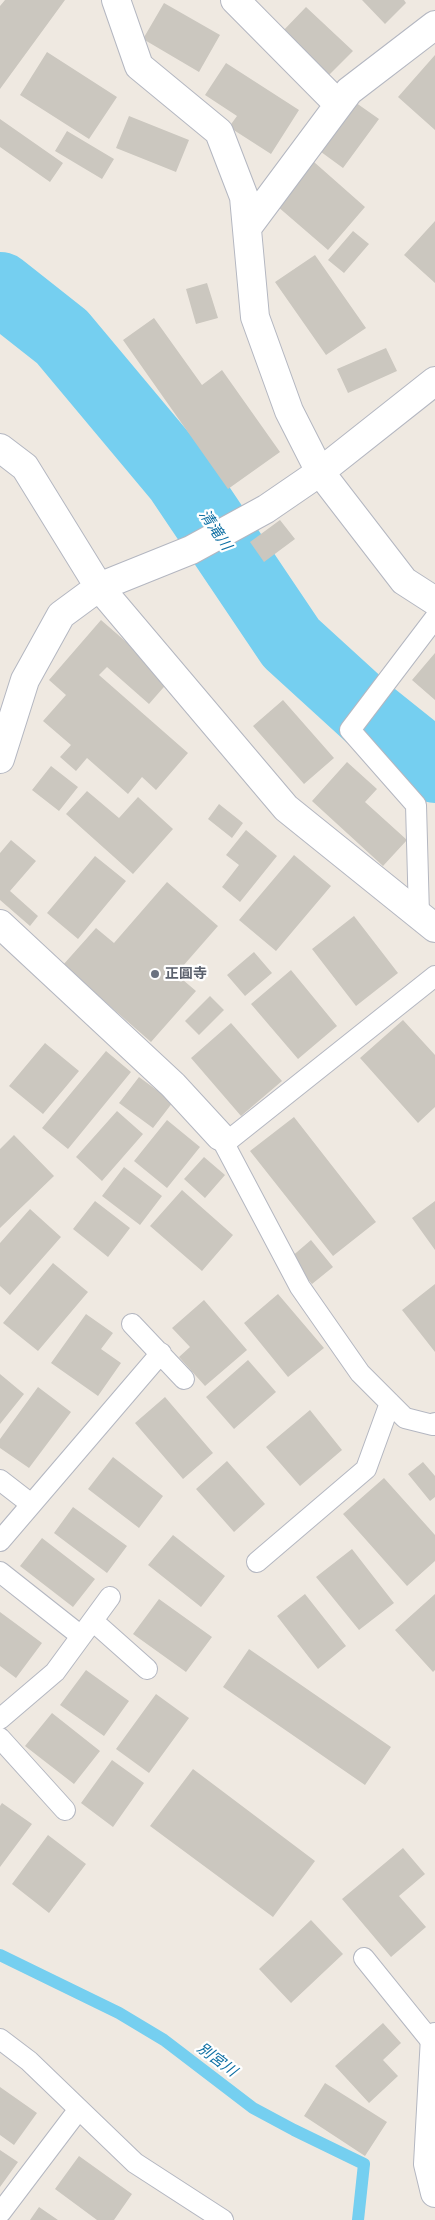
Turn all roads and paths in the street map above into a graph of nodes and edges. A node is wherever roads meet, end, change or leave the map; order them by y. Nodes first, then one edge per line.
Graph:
1 (116, 0) edge
2 (235, 0) edge
3 (435, 25) edge
4 (338, 104) junction
5 (247, 228) junction
6 (435, 380) edge
7 (0, 448) edge
8 (320, 472) junction
9 (99, 587) junction
10 (435, 601) edge
11 (435, 618) edge
12 (0, 759) edge
13 (427, 922) edge
14 (0, 924) edge
15 (435, 976) edge
16 (222, 1140) junction
17 (132, 1324) dead end
18 (161, 1353) junction
19 (184, 1379) dead end
20 (390, 1403) junction
21 (435, 1423) edge
22 (0, 1480) edge
23 (31, 1504) junction
24 (0, 1541) edge
25 (257, 1562) dead end
26 (0, 1572) edge
27 (110, 1597) dead end
28 (87, 1629) junction
29 (146, 1669) dead end
30 (0, 1719) edge
31 (0, 1738) edge
32 (65, 1810) dead end
33 (364, 1958) dead end
34 (435, 2037) edge
35 (0, 2040) edge
36 (434, 2046) edge
37 (79, 2109) junction
38 (435, 2193) edge
39 (1, 2212) edge
40 (223, 2220) edge

1 - 5 street
2 - 4 street
3 - 4 street
4 - 5 street
5 - 8 street
6 - 8 street
7 - 9 street
8 - 9 street
8 - 10 street
9 - 12 street
9 - 13 street
11 - 13 lane
14 - 16 street
15 - 16 lane
16 - 20 lane
17 - 18 lane
18 - 19 lane
18 - 23 lane
20 - 21 lane
20 - 25 lane
22 - 23 lane
23 - 24 lane
26 - 28 lane
27 - 28 lane
28 - 29 lane
28 - 30 lane
31 - 32 lane
33 - 36 lane
34 - 36 street
35 - 37 lane
36 - 38 street
37 - 39 lane
37 - 40 lane

